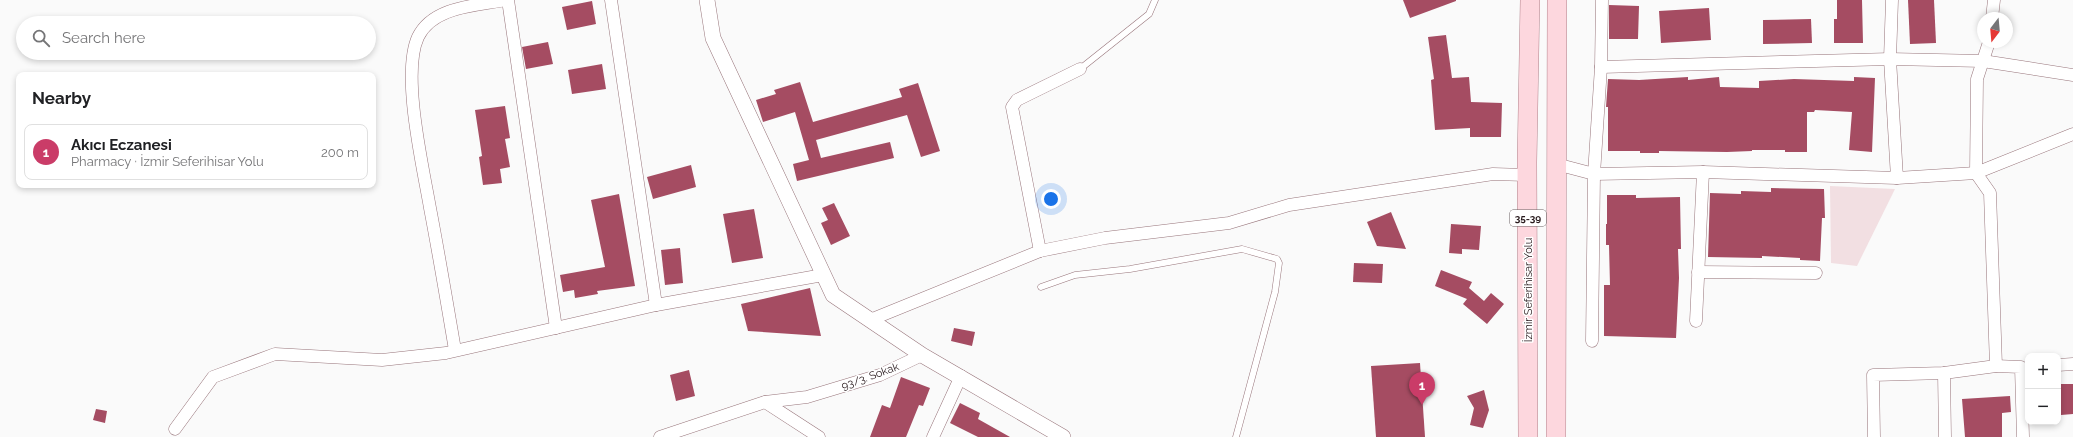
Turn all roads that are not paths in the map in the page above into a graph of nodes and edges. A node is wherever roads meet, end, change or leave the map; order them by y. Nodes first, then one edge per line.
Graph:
1 (507, 0) edge
2 (611, 0) edge
3 (714, 0) edge
4 (1155, 0) edge
5 (1530, 0) edge
6 (1557, 0) edge
7 (1602, 0) edge
8 (1892, 0) edge
9 (1994, 0) edge
10 (708, 7) edge
11 (1993, 12) edge
12 (1987, 48) edge
13 (1890, 59) junction
14 (1983, 61) junction
15 (1601, 68) junction
16 (1080, 69) joint
17 (2073, 75) edge
18 (2073, 134) edge
19 (1556, 164) junction
20 (1703, 172) junction
21 (1976, 173) junction
22 (1594, 174) junction
23 (1528, 175) junction
24 (1897, 178) junction
25 (1040, 251) junction
26 (1698, 272) junction
27 (1816, 273) dead end
28 (823, 275) junction
29 (1041, 287) dead end
30 (656, 305) junction
31 (870, 320) junction
32 (1696, 321) dead end
33 (556, 328) junction
34 (1592, 341) dead end
35 (455, 350) junction
36 (922, 355) junction
37 (2073, 364) edge
38 (2061, 365) edge
39 (1996, 366) junction
40 (2025, 367) edge
41 (1944, 373) junction
42 (961, 376) junction
43 (764, 402) junction
44 (175, 429) dead end
45 (660, 437) edge
46 (819, 437) edge
47 (933, 437) edge
48 (1062, 437) edge
49 (1236, 437) edge
50 (1528, 437) edge
51 (1556, 437) edge
52 (1874, 437) edge
53 (1945, 437) edge
54 (2023, 437) edge

1 - 33 street
1 - 35 street
2 - 30 street
3 - 10 street
4 - 16 lane
5 - 23 main road, İzmir Seferihisar Yolu / 35-39
6 - 19 main road, 35-39
7 - 15 street
8 - 13 street
9 - 11 street
10 - 28 street
12 - 14 street
13 - 14 street
13 - 15 street
13 - 24 street
14 - 17 street
14 - 21 street
15 - 22 street
16 - 25 street
18 - 21 street
19 - 22 street
19 - 51 main road, 35-39
20 - 22 street
20 - 24 street
20 - 26 street
21 - 24 street
21 - 39 street
22 - 34 street
23 - 25 street
23 - 50 main road, İzmir Seferihisar Yolu / 35-39
25 - 31 street
26 - 27 street
26 - 32 street
28 - 30 street
28 - 31 street
29 - 49 lane
30 - 33 street
31 - 36 street
33 - 35 street
35 - 44 street
36 - 42 street
36 - 43 street, 93/3. Sokak
37 - 38 street
39 - 40 street
39 - 41 street
40 - 54 street
41 - 52 street
41 - 53 street
42 - 47 street
42 - 48 street
43 - 45 street, 93/3. Sokak
43 - 46 street

